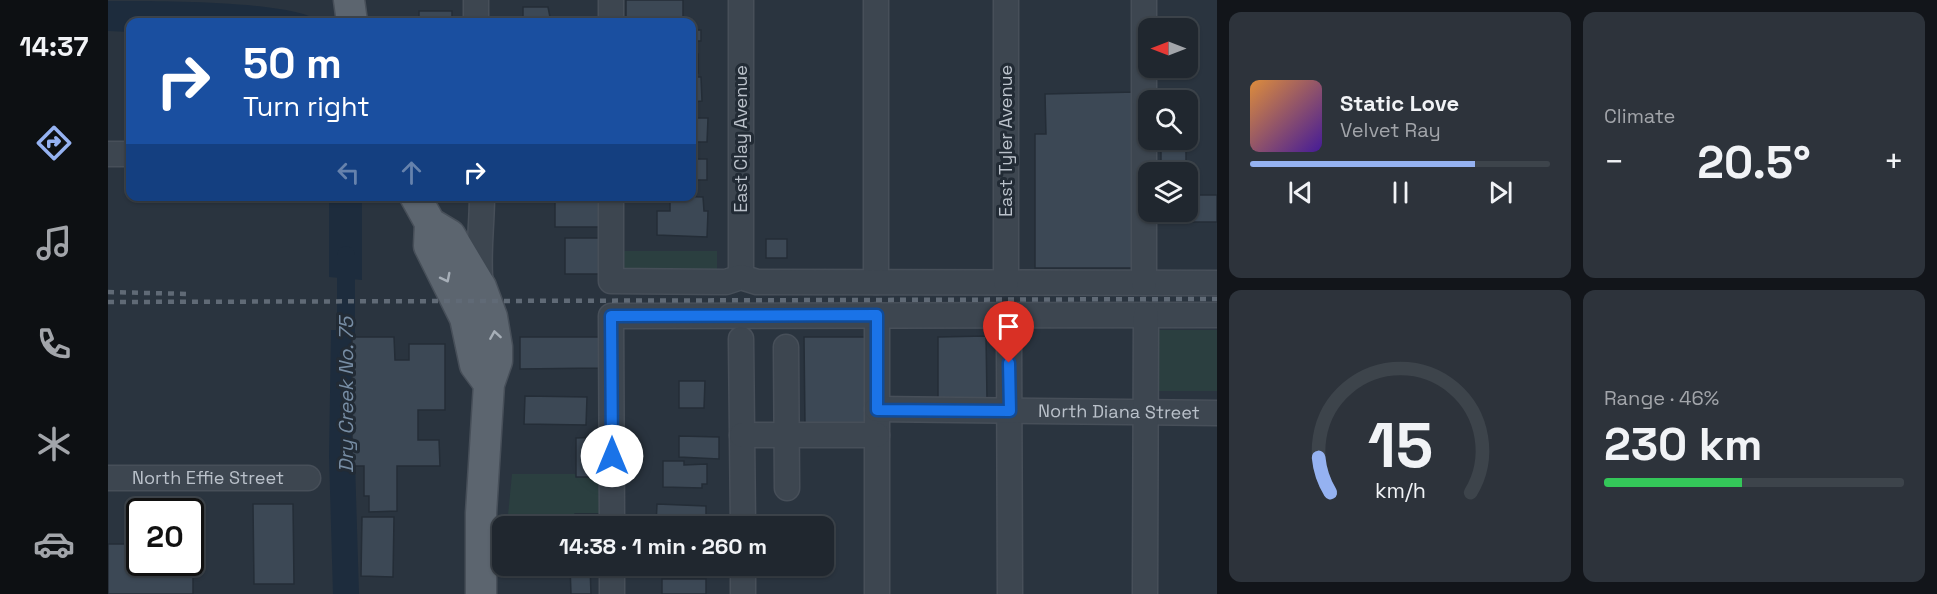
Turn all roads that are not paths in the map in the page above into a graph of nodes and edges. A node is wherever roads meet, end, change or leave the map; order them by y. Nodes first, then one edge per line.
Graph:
1 (349, 0) edge
2 (476, 0) edge
3 (611, 0) edge
4 (741, 0) edge
5 (876, 0) edge
6 (1006, 0) edge
7 (1144, 0) edge
8 (351, 18) edge
9 (476, 18) edge
10 (611, 18) edge
11 (126, 153) edge
12 (108, 154) edge
13 (418, 201) edge
14 (482, 201) edge
15 (611, 201) edge
16 (430, 224) junction
17 (741, 277) junction
18 (876, 282) junction
19 (1006, 282) junction
20 (1144, 283) junction
21 (1217, 283) edge
22 (481, 287) junction
23 (877, 315) junction
24 (1146, 315) junction
25 (1217, 315) edge
26 (741, 339) dead end
27 (1009, 339) dead end
28 (786, 347) dead end
29 (489, 384) junction
30 (877, 410) junction
31 (1010, 411) junction
32 (1145, 411) junction
33 (1217, 413) edge
34 (742, 435) junction
35 (786, 435) junction
36 (877, 435) junction
37 (108, 478) edge
38 (308, 478) dead end
39 (786, 488) dead end
40 (612, 516) edge
41 (742, 516) edge
42 (612, 576) edge
43 (743, 576) edge
44 (481, 594) edge
45 (612, 594) edge
46 (743, 594) edge
47 (877, 594) edge
48 (1010, 594) edge
49 (1145, 594) edge

1 - 8 main road
2 - 9 street
3 - 10 street
4 - 17 street, East Clay Avenue
5 - 18 street
6 - 19 street, East Tyler Avenue
7 - 20 street
11 - 12 street
13 - 16 main road
14 - 22 street
15 - 17 street
16 - 22 main road
16 -> 29 main road
17 - 18 street
18 - 19 street
19 - 20 street
20 - 21 street
29 -> 22 main road
23 - 24 street
23 - 30 street
23 - 40 street
24 - 25 street
24 - 32 street
26 - 34 street
27 - 31 street
28 - 35 street
29 - 44 main road
30 - 31 street, North Diana Street
30 - 36 street
31 - 32 street, North Diana Street
31 - 48 street
32 - 33 street, North Diana Street
32 - 49 street
34 - 35 street
34 - 41 street
35 - 36 street
35 - 39 street
36 - 47 street
37 - 38 street, North Effie Street
42 - 45 street
43 - 46 street

